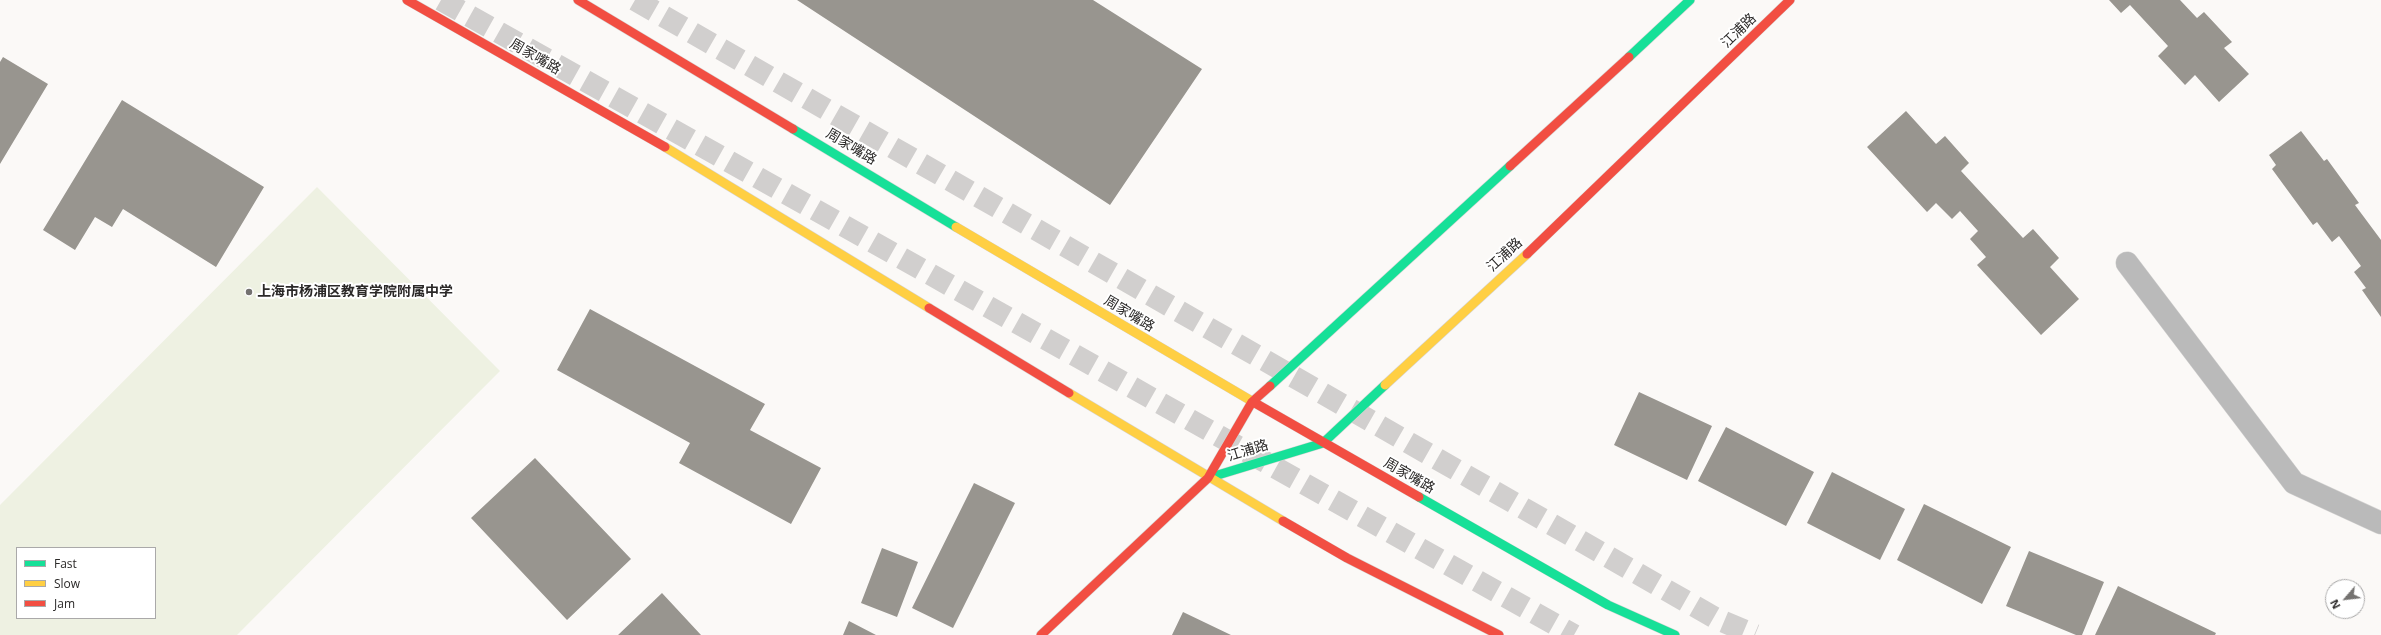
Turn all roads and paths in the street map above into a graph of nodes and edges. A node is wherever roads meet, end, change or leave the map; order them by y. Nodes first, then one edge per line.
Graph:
1 (408, 0) edge
2 (578, 0) edge
3 (1690, 0) edge
4 (1790, 0) edge
5 (2127, 263) dead end
6 (1252, 402) junction
7 (1323, 443) junction
8 (1208, 478) junction
9 (2381, 523) edge
10 (1041, 635) edge
11 (1499, 635) edge
12 (1675, 635) edge

1 - 8 main road, 周家嘴路
2 - 6 main road, 周家嘴路
3 - 6 main road, 江浦路
4 - 7 main road, 江浦路
5 - 9 street
6 - 7 main road, 周家嘴路
6 - 8 main road, 江浦路
7 - 8 main road, 江浦路
7 - 12 main road, 周家嘴路
8 - 10 main road, 江浦路
8 - 11 main road, 周家嘴路

